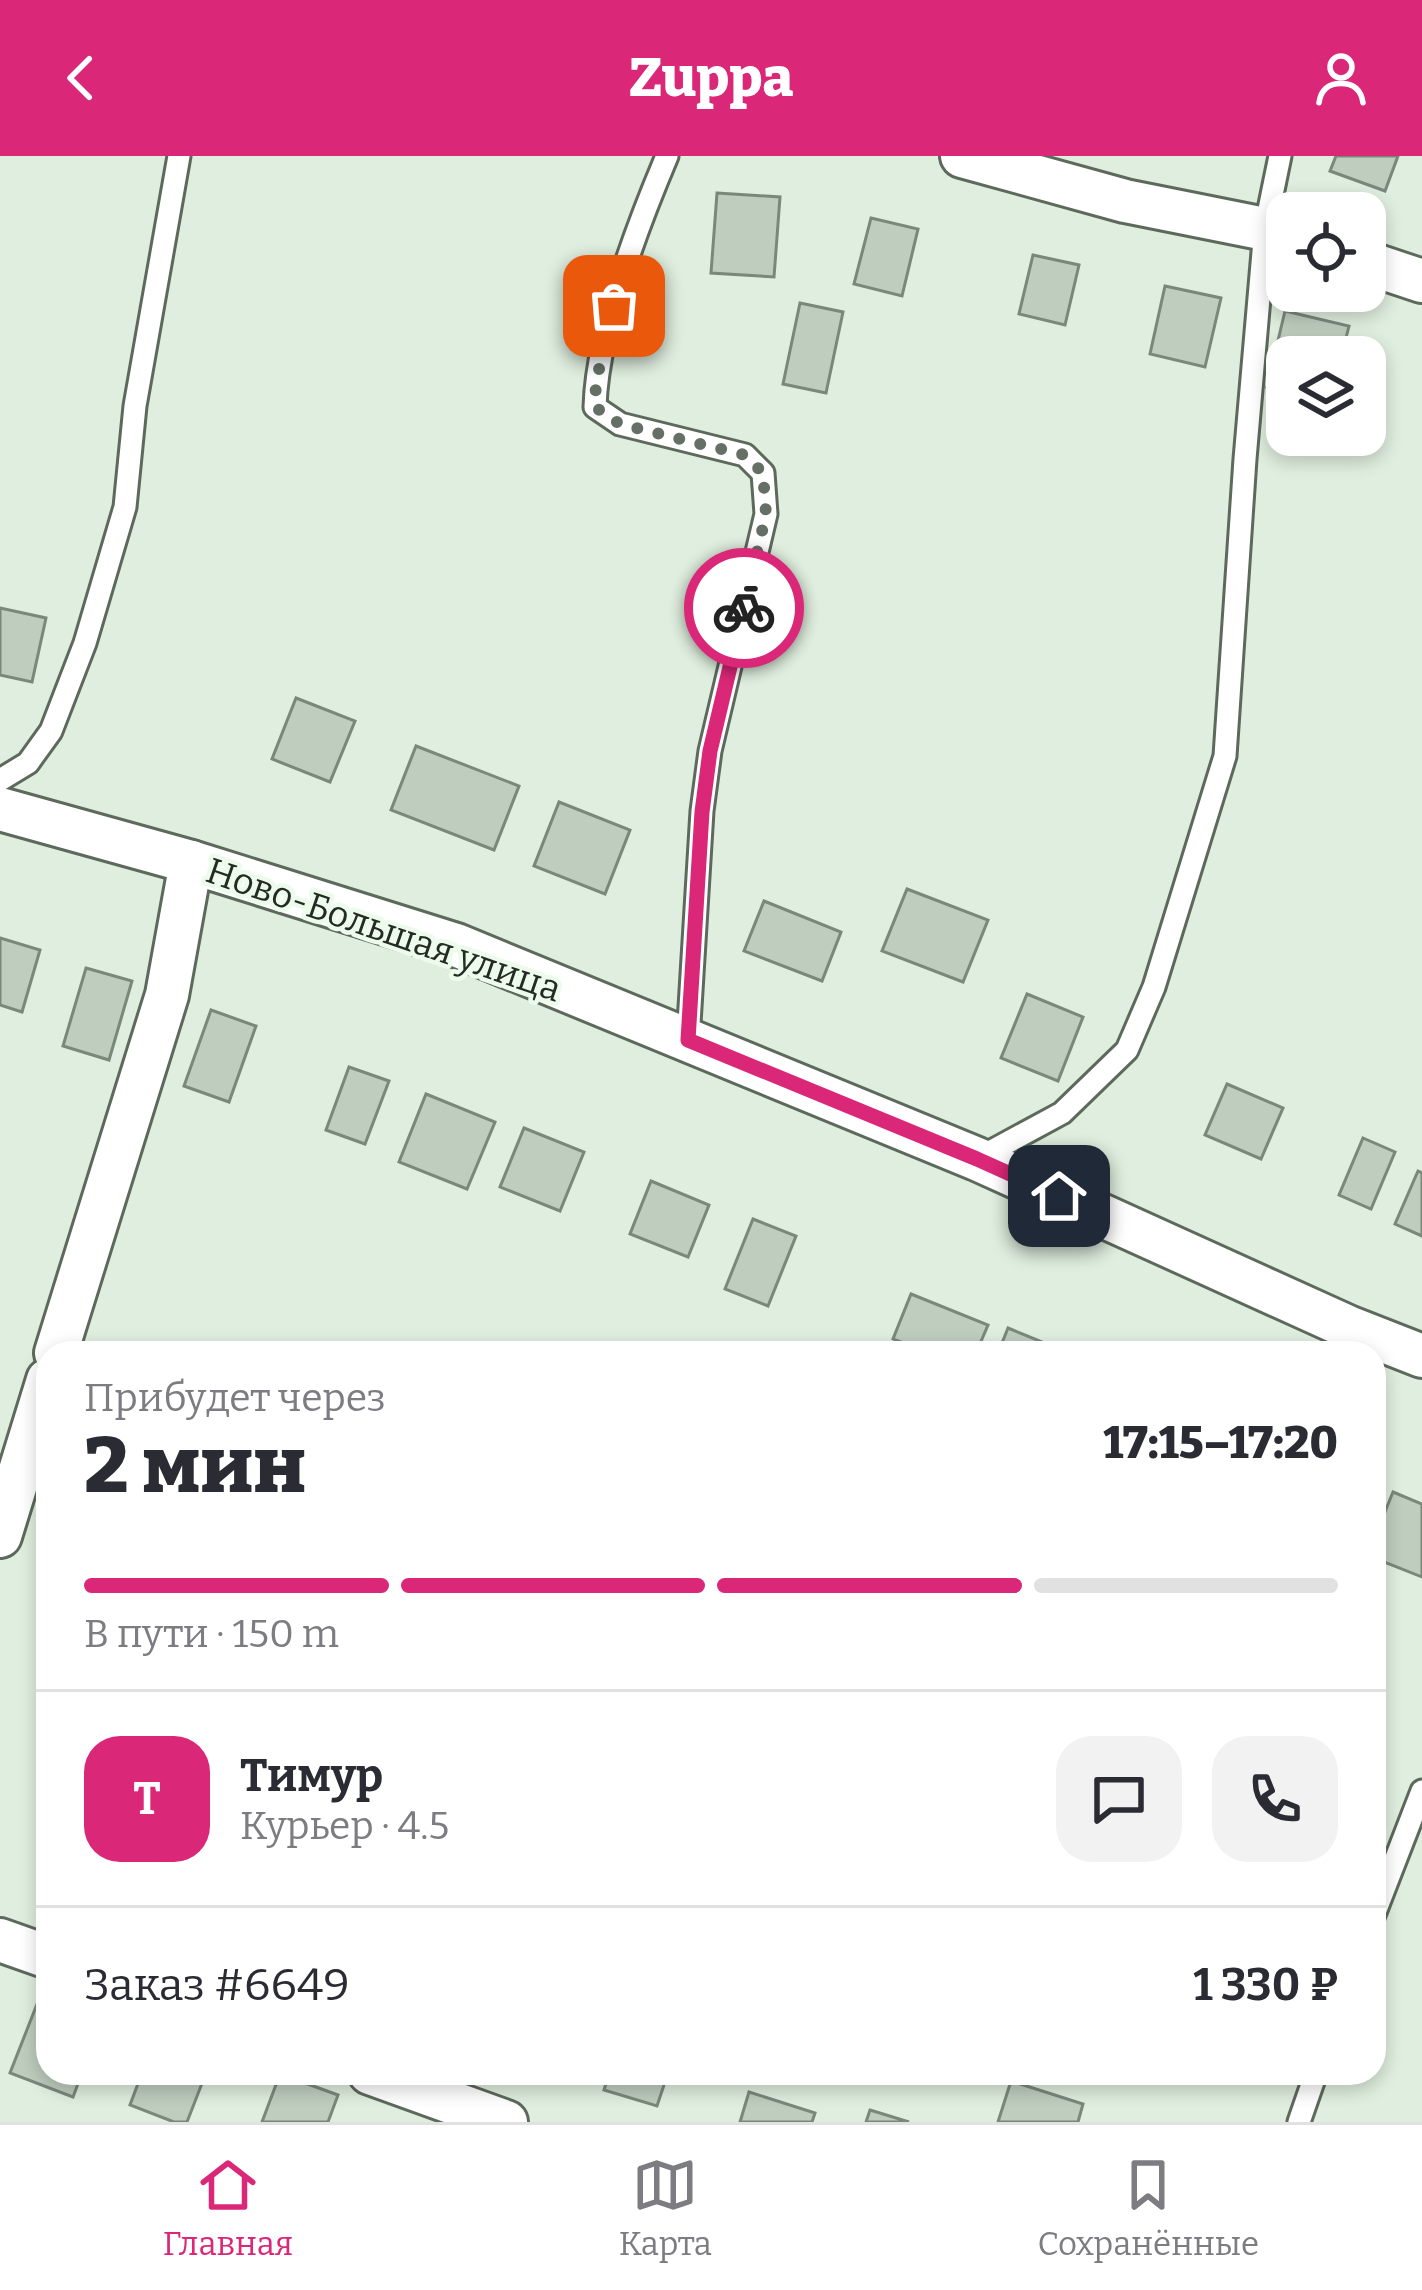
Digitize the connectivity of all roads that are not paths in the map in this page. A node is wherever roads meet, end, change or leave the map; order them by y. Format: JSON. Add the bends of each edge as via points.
{"nodes":[{"id":1,"x":178,"y":156,"type":"edge"},
{"id":2,"x":668,"y":156,"type":"edge"},
{"id":3,"x":962,"y":156,"type":"edge"},
{"id":4,"x":1280,"y":156,"type":"edge"},
{"id":5,"x":1278,"y":192,"type":"edge"},
{"id":6,"x":1266,"y":231,"type":"edge"},
{"id":7,"x":1386,"y":269,"type":"edge"},
{"id":8,"x":1422,"y":281,"type":"edge"},
{"id":9,"x":1266,"y":306,"type":"edge"},
{"id":10,"x":0,"y":780,"type":"edge"},
{"id":11,"x":0,"y":809,"type":"edge"},
{"id":12,"x":190,"y":862,"type":"junction"},
{"id":13,"x":688,"y":1040,"type":"junction"},
{"id":14,"x":977,"y":1159,"type":"junction"},
{"id":15,"x":60,"y":1341,"type":"edge"},
{"id":16,"x":1384,"y":1341,"type":"edge"},
{"id":17,"x":1386,"y":1342,"type":"edge"},
{"id":18,"x":1422,"y":1356,"type":"edge"},
{"id":19,"x":36,"y":1419,"type":"edge"},
{"id":20,"x":0,"y":1536,"type":"edge"},
{"id":21,"x":1422,"y":1791,"type":"edge"},
{"id":22,"x":1386,"y":1884,"type":"edge"},
{"id":23,"x":0,"y":1940,"type":"edge"},
{"id":24,"x":36,"y":1953,"type":"edge"},
{"id":25,"x":403,"y":2085,"type":"edge"},
{"id":26,"x":1312,"y":2085,"type":"edge"},
{"id":27,"x":506,"y":2122,"type":"edge"},
{"id":28,"x":1299,"y":2122,"type":"edge"}],
"edges":[{"from":1,"to":10,"type":"lane","via":[[125,507],[51,731],[28,763]]},
{"from":2,"to":13,"type":"lane","via":[[621,282],[595,407],[620,424],[745,455],[763,473],[766,514],[707,771]]},
{"from":3,"to":6,"type":"street"},
{"from":4,"to":5,"type":"lane"},
{"from":7,"to":8,"type":"street"},
{"from":9,"to":14,"type":"lane","via":[[1245,459],[1225,756],[1154,987],[1127,1050],[1062,1113]]},
{"from":11,"to":12,"type":"street","name":"Ново-Большая улица"},
{"from":12,"to":13,"type":"street","name":"Ново-Большая улица","via":[[456,946]]},
{"from":12,"to":15,"type":"street","via":[[167,995]]},
{"from":13,"to":14,"type":"street","name":"Ново-Большая улица"},
{"from":14,"to":16,"type":"street","name":"Ново-Большая улица"},
{"from":17,"to":18,"type":"street","name":"Ново-Большая улица"},
{"from":19,"to":20,"type":"street"},
{"from":21,"to":22,"type":"lane"},
{"from":23,"to":24,"type":"street"},
{"from":25,"to":27,"type":"street"},
{"from":26,"to":28,"type":"lane"}]}
